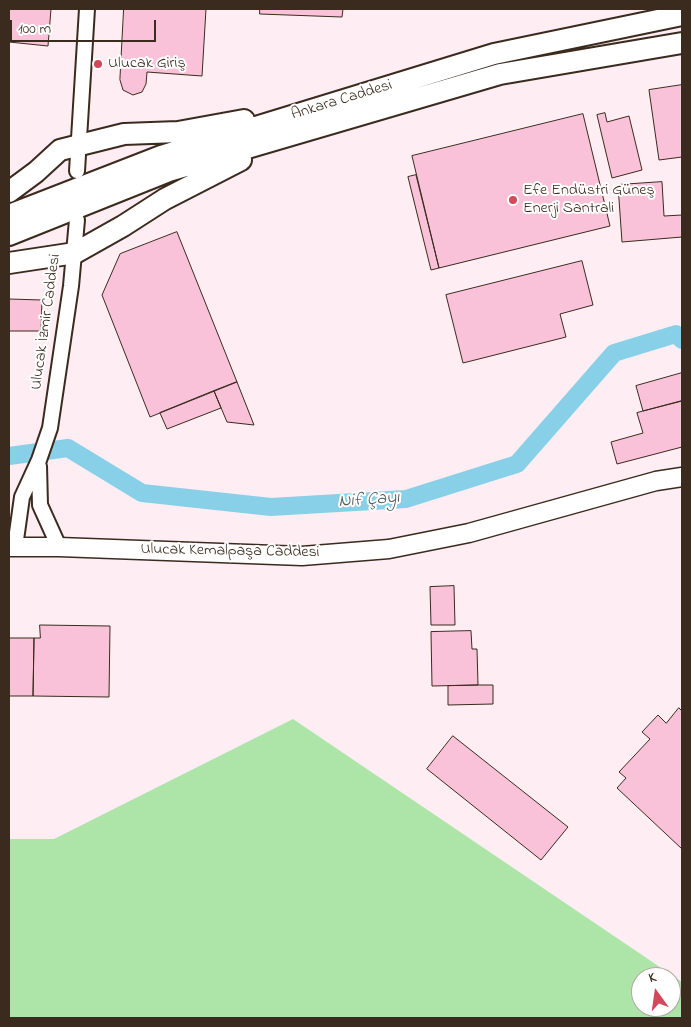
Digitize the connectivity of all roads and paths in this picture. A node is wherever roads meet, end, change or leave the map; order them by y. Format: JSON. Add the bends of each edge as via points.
{"nodes":[{"id":1,"x":87,"y":9,"type":"edge"},
{"id":2,"x":682,"y":14,"type":"edge"},
{"id":3,"x":682,"y":43,"type":"edge"},
{"id":4,"x":339,"y":102,"type":"junction"},
{"id":5,"x":325,"y":126,"type":"junction"},
{"id":6,"x":79,"y":146,"type":"junction"},
{"id":7,"x":77,"y":171,"type":"dead end"},
{"id":8,"x":36,"y":172,"type":"junction"},
{"id":9,"x":9,"y":183,"type":"edge"},
{"id":10,"x":9,"y":192,"type":"edge"},
{"id":11,"x":9,"y":215,"type":"edge"},
{"id":12,"x":77,"y":220,"type":"dead end"},
{"id":13,"x":9,"y":235,"type":"edge"},
{"id":14,"x":75,"y":253,"type":"junction"},
{"id":15,"x":9,"y":264,"type":"edge"},
{"id":16,"x":39,"y":460,"type":"junction"},
{"id":17,"x":682,"y":477,"type":"edge"},
{"id":18,"x":12,"y":547,"type":"edge"},
{"id":19,"x":59,"y":547,"type":"junction"}],
"edges":[{"from":1,"to":6,"type":"street"},
{"from":2,"to":4,"type":"highway","name":"Ankara Caddesi","via":[[494,54]]},
{"from":3,"to":5,"type":"highway","name":"Ankara Caddesi","via":[[500,74]]},
{"from":4,"to":6,"type":"highway","via":[[178,132],[124,134]]},
{"from":4,"to":11,"type":"highway","name":"Ankara Caddesi","via":[[161,156]]},
{"from":5,"to":13,"type":"highway","name":"Ankara Caddesi","via":[[169,171]]},
{"from":5,"to":14,"type":"highway","via":[[236,162],[165,199]]},
{"from":6,"to":7,"type":"street"},
{"from":6,"to":8,"type":"highway","via":[[60,150]]},
{"from":8,"to":9,"type":"street"},
{"from":8,"to":10,"type":"highway"},
{"from":12,"to":14,"type":"street","name":"Ulucak İzmir Caddesi"},
{"from":14,"to":15,"type":"highway"},
{"from":14,"to":16,"type":"street","name":"Ulucak İzmir Caddesi","via":[[50,428]]},
{"from":16,"to":18,"type":"street","name":"Ulucak İzmir Caddesi","via":[[22,498]]},
{"from":16,"to":19,"type":"street","via":[[40,505]]},
{"from":17,"to":19,"type":"main road","name":"Ulucak Kemalpaşa Caddesi","via":[[656,481],[469,533],[389,549],[302,556]]},
{"from":18,"to":19,"type":"main road","name":"Ulucak Kemalpaşa Caddesi"}]}
